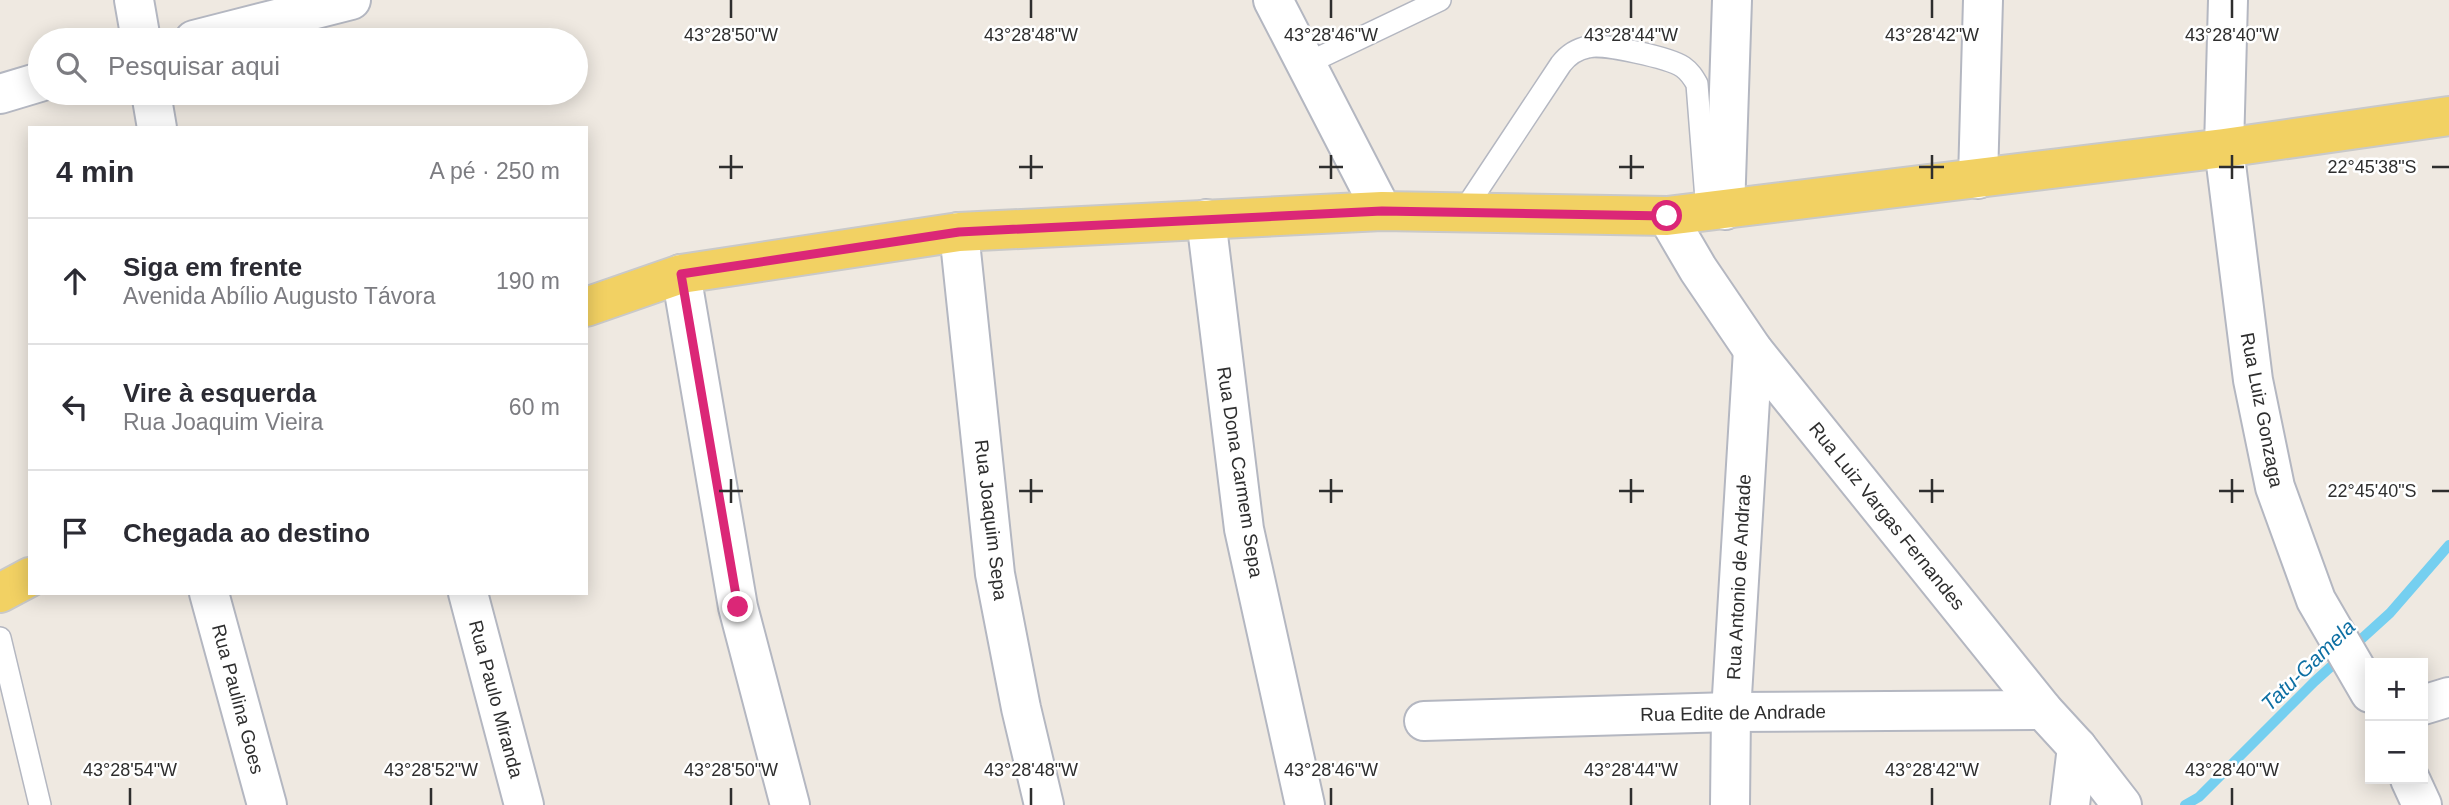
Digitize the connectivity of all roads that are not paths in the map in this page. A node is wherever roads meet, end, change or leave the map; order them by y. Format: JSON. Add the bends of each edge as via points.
{"nodes":[{"id":1,"x":134,"y":0,"type":"edge"},
{"id":2,"x":351,"y":0,"type":"edge"},
{"id":3,"x":1273,"y":0,"type":"edge"},
{"id":4,"x":1440,"y":0,"type":"edge"},
{"id":5,"x":1732,"y":0,"type":"edge"},
{"id":6,"x":1983,"y":0,"type":"edge"},
{"id":7,"x":2228,"y":0,"type":"edge"},
{"id":8,"x":139,"y":28,"type":"edge"},
{"id":9,"x":241,"y":28,"type":"edge"},
{"id":10,"x":1306,"y":64,"type":"junction"},
{"id":11,"x":28,"y":86,"type":"edge"},
{"id":12,"x":0,"y":94,"type":"edge"},
{"id":13,"x":153,"y":105,"type":"edge"},
{"id":14,"x":2449,"y":117,"type":"edge"},
{"id":15,"x":157,"y":126,"type":"edge"},
{"id":16,"x":2224,"y":148,"type":"junction"},
{"id":17,"x":1978,"y":178,"type":"junction"},
{"id":18,"x":1382,"y":211,"type":"junction"},
{"id":19,"x":1716,"y":211,"type":"junction"},
{"id":20,"x":1463,"y":212,"type":"junction"},
{"id":21,"x":1667,"y":216,"type":"junction"},
{"id":22,"x":1206,"y":219,"type":"junction"},
{"id":23,"x":959,"y":232,"type":"junction"},
{"id":24,"x":681,"y":274,"type":"junction"},
{"id":25,"x":588,"y":306,"type":"edge"},
{"id":26,"x":1753,"y":350,"type":"junction"},
{"id":27,"x":28,"y":578,"type":"edge"},
{"id":28,"x":0,"y":593,"type":"edge"},
{"id":29,"x":210,"y":595,"type":"edge"},
{"id":30,"x":469,"y":595,"type":"edge"},
{"id":31,"x":0,"y":638,"type":"edge"},
{"id":32,"x":2365,"y":683,"type":"edge"},
{"id":33,"x":2449,"y":697,"type":"edge"},
{"id":34,"x":2428,"y":703,"type":"edge"},
{"id":35,"x":2042,"y":710,"type":"junction"},
{"id":36,"x":1731,"y":712,"type":"junction"},
{"id":37,"x":1424,"y":721,"type":"dead end"},
{"id":38,"x":2077,"y":747,"type":"junction"},
{"id":39,"x":2412,"y":784,"type":"edge"},
{"id":40,"x":2121,"y":803,"type":"edge"},
{"id":41,"x":40,"y":805,"type":"edge"},
{"id":42,"x":267,"y":805,"type":"edge"},
{"id":43,"x":524,"y":805,"type":"edge"},
{"id":44,"x":790,"y":805,"type":"edge"},
{"id":45,"x":1044,"y":805,"type":"edge"},
{"id":46,"x":1306,"y":805,"type":"edge"},
{"id":47,"x":1730,"y":805,"type":"edge"},
{"id":48,"x":2070,"y":805,"type":"edge"},
{"id":49,"x":2422,"y":805,"type":"edge"}],
"edges":[{"from":1,"to":8,"type":"street"},
{"from":2,"to":9,"type":"street"},
{"from":3,"to":10,"type":"street"},
{"from":4,"to":10,"type":"lane"},
{"from":5,"to":19,"type":"street"},
{"from":6,"to":17,"type":"street"},
{"from":7,"to":16,"type":"street","name":"Rua Luiz Gonzaga"},
{"from":10,"to":18,"type":"street"},
{"from":11,"to":12,"type":"street"},
{"from":13,"to":15,"type":"street"},
{"from":14,"to":16,"type":"main road"},
{"from":16,"to":17,"type":"main road"},
{"from":16,"to":32,"type":"street","name":"Rua Luiz Gonzaga","via":[[2253,380],[2275,487],[2316,600]]},
{"from":17,"to":19,"type":"main road"},
{"from":18,"to":20,"type":"main road"},
{"from":18,"to":22,"type":"main road"},
{"from":19,"to":20,"type":"lane","via":[[1692,75],[1668,60],[1601,45],[1577,50],[1560,64]]},
{"from":19,"to":21,"type":"main road"},
{"from":20,"to":21,"type":"main road"},
{"from":21,"to":26,"type":"street","name":"Rua Luiz Vargas Fernandes"},
{"from":22,"to":23,"type":"main road"},
{"from":22,"to":46,"type":"street","name":"Rua Dona Carmem Sepa","via":[[1244,529]]},
{"from":23,"to":24,"type":"main road"},
{"from":23,"to":45,"type":"street","name":"Rua Joaquim Sepa","via":[[995,573]]},
{"from":24,"to":25,"type":"main road"},
{"from":24,"to":44,"type":"street","via":[[738,607]]},
{"from":26,"to":35,"type":"street","name":"Rua Luiz Vargas Fernandes"},
{"from":26,"to":36,"type":"street","name":"Rua Antonio de Andrade"},
{"from":27,"to":28,"type":"main road"},
{"from":29,"to":42,"type":"street","name":"Rua Paulina Goes"},
{"from":30,"to":43,"type":"street","name":"Rua Paulo Miranda"},
{"from":31,"to":41,"type":"lane"},
{"from":33,"to":34,"type":"street"},
{"from":35,"to":36,"type":"street","name":"Rua Edite de Andrade"},
{"from":35,"to":38,"type":"street","name":"Rua Luiz Vargas Fernandes"},
{"from":36,"to":37,"type":"street","name":"Rua Edite de Andrade"},
{"from":36,"to":47,"type":"street","name":"Rua Antonio de Andrade"},
{"from":38,"to":40,"type":"street","name":"Rua Luiz Vargas Fernandes"},
{"from":38,"to":48,"type":"street"},
{"from":39,"to":49,"type":"street"}]}
